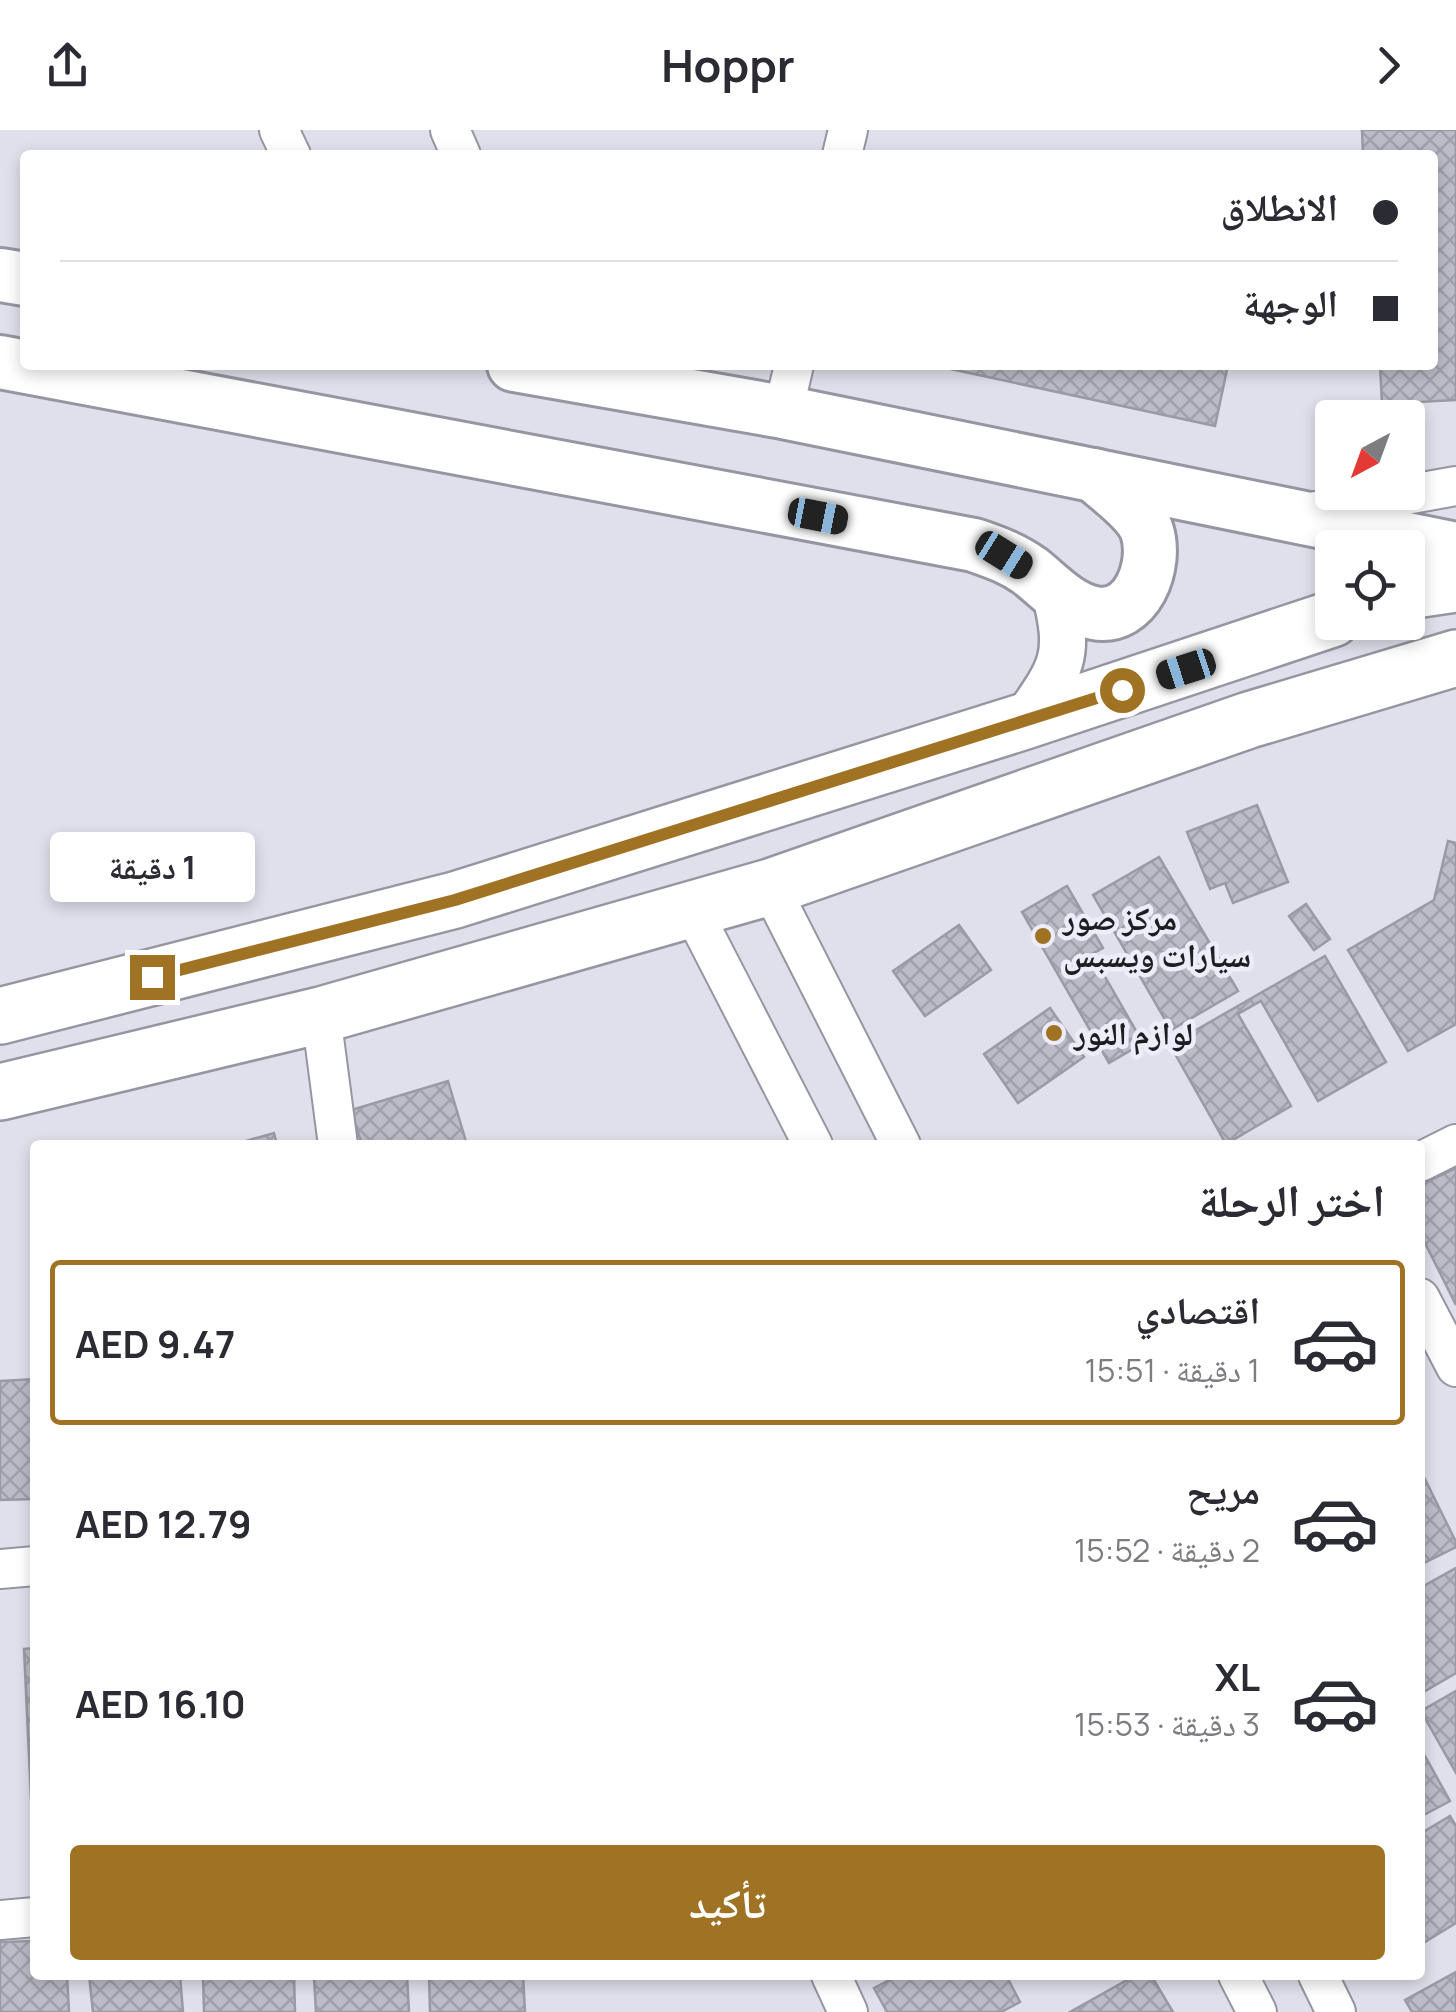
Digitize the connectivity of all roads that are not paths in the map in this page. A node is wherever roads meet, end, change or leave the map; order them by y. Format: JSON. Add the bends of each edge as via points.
{"nodes":[{"id":1,"x":43,"y":370,"type":"edge"},
{"id":2,"x":573,"y":370,"type":"edge"},
{"id":3,"x":789,"y":388,"type":"edge"},
{"id":4,"x":1094,"y":475,"type":"junction"},
{"id":5,"x":1456,"y":486,"type":"edge"},
{"id":6,"x":1291,"y":515,"type":"junction"},
{"id":7,"x":1456,"y":550,"type":"edge"},
{"id":8,"x":1456,"y":584,"type":"edge"},
{"id":9,"x":1425,"y":589,"type":"edge"},
{"id":10,"x":1055,"y":593,"type":"junction"},
{"id":11,"x":1315,"y":625,"type":"edge"},
{"id":12,"x":1456,"y":658,"type":"edge"},
{"id":13,"x":1025,"y":721,"type":"junction"},
{"id":14,"x":770,"y":887,"type":"junction"},
{"id":15,"x":692,"y":910,"type":"junction"},
{"id":16,"x":321,"y":1015,"type":"junction"},
{"id":17,"x":0,"y":1016,"type":"edge"},
{"id":18,"x":0,"y":1092,"type":"edge"},
{"id":19,"x":337,"y":1140,"type":"edge"},
{"id":20,"x":809,"y":1140,"type":"edge"},
{"id":21,"x":898,"y":1140,"type":"edge"},
{"id":22,"x":1456,"y":1144,"type":"edge"},
{"id":23,"x":1425,"y":1160,"type":"edge"},
{"id":24,"x":1425,"y":1308,"type":"edge"},
{"id":25,"x":1456,"y":1367,"type":"edge"},
{"id":26,"x":30,"y":1566,"type":"edge"},
{"id":27,"x":0,"y":1569,"type":"edge"},
{"id":28,"x":30,"y":1917,"type":"edge"},
{"id":29,"x":0,"y":1920,"type":"edge"},
{"id":30,"x":832,"y":1980,"type":"edge"},
{"id":31,"x":1241,"y":1980,"type":"edge"},
{"id":32,"x":1320,"y":1980,"type":"edge"},
{"id":33,"x":848,"y":2012,"type":"edge"},
{"id":34,"x":1257,"y":2012,"type":"edge"},
{"id":35,"x":1336,"y":2012,"type":"edge"}],
"edges":[{"from":1,"to":10,"type":"main road","via":[[974,545],[1004,555]]},
{"from":2,"to":3,"type":"main road"},
{"from":3,"to":4,"type":"main road"},
{"from":4,"to":6,"type":"main road"},
{"from":4,"to":10,"type":"main road","via":[[1146,529],[1150,564],[1138,594],[1121,610],[1095,614]]},
{"from":5,"to":6,"type":"street"},
{"from":6,"to":7,"type":"main road"},
{"from":8,"to":9,"type":"main road"},
{"from":10,"to":13,"type":"street","via":[[1065,632],[1060,665]]},
{"from":11,"to":13,"type":"main road"},
{"from":12,"to":14,"type":"main road","via":[[1249,720]]},
{"from":13,"to":17,"type":"main road","via":[[455,900]]},
{"from":14,"to":15,"type":"main road"},
{"from":14,"to":21,"type":"street"},
{"from":15,"to":16,"type":"main road"},
{"from":15,"to":20,"type":"street"},
{"from":16,"to":18,"type":"main road"},
{"from":16,"to":19,"type":"street"},
{"from":22,"to":23,"type":"street"},
{"from":24,"to":25,"type":"street"},
{"from":26,"to":27,"type":"street"},
{"from":28,"to":29,"type":"street"},
{"from":30,"to":33,"type":"street"},
{"from":31,"to":34,"type":"street"},
{"from":32,"to":35,"type":"street"}]}
